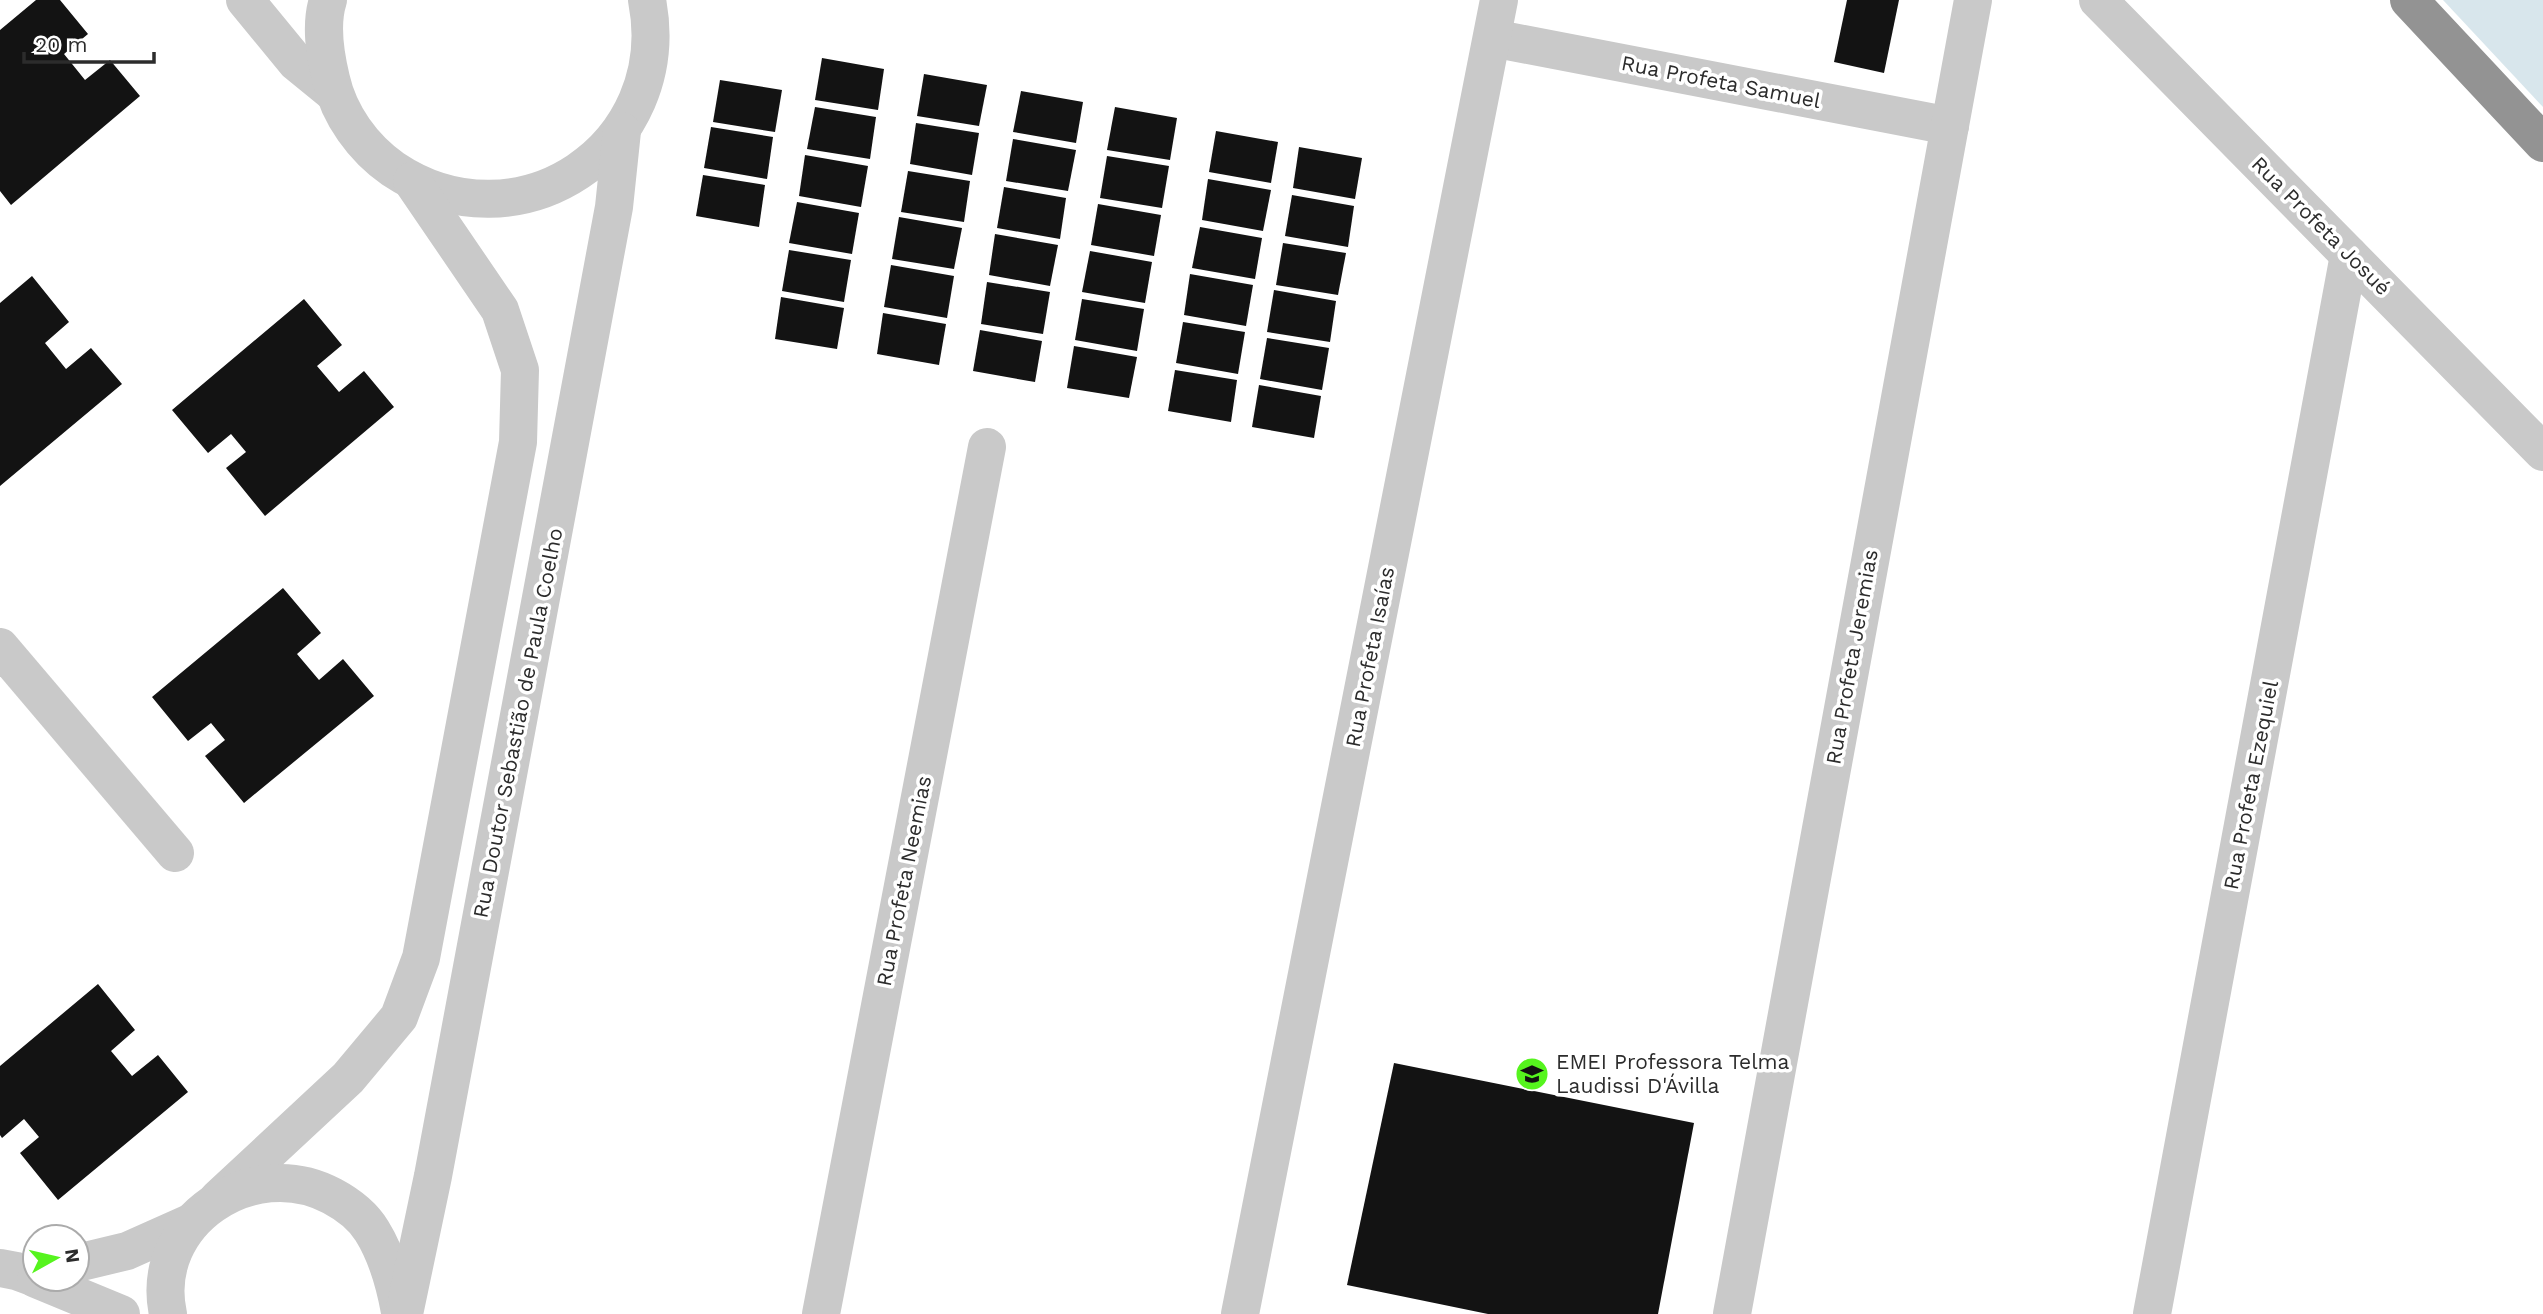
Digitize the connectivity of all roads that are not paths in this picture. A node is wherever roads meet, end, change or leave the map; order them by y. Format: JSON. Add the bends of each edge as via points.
{"nodes":[{"id":1,"x":246,"y":0,"type":"edge"},
{"id":2,"x":328,"y":0,"type":"edge"},
{"id":3,"x":1499,"y":0,"type":"edge"},
{"id":4,"x":1973,"y":0,"type":"edge"},
{"id":5,"x":2098,"y":0,"type":"edge"},
{"id":6,"x":2409,"y":0,"type":"edge"},
{"id":7,"x":652,"y":8,"type":"edge"},
{"id":8,"x":1492,"y":38,"type":"junction"},
{"id":9,"x":334,"y":93,"type":"junction"},
{"id":10,"x":1950,"y":126,"type":"junction"},
{"id":11,"x":622,"y":131,"type":"junction"},
{"id":12,"x":2543,"y":143,"type":"edge"},
{"id":13,"x":412,"y":181,"type":"junction"},
{"id":14,"x":2349,"y":255,"type":"junction"},
{"id":15,"x":987,"y":447,"type":"dead end"},
{"id":16,"x":2543,"y":452,"type":"edge"},
{"id":17,"x":0,"y":647,"type":"edge"},
{"id":18,"x":175,"y":853,"type":"dead end"},
{"id":19,"x":205,"y":1210,"type":"junction"},
{"id":20,"x":91,"y":1260,"type":"edge"},
{"id":21,"x":71,"y":1293,"type":"edge"},
{"id":22,"x":121,"y":1314,"type":"edge"},
{"id":23,"x":168,"y":1314,"type":"edge"},
{"id":24,"x":402,"y":1314,"type":"edge"},
{"id":25,"x":821,"y":1314,"type":"edge"},
{"id":26,"x":1240,"y":1314,"type":"edge"},
{"id":27,"x":1732,"y":1314,"type":"edge"},
{"id":28,"x":2152,"y":1314,"type":"edge"}],
"edges":[{"from":1,"to":9,"type":"street","via":[[296,62]]},
{"from":2,"to":9,"type":"street","via":[[324,51]]},
{"from":3,"to":8,"type":"street","name":"Rua Profeta Isaías"},
{"from":4,"to":10,"type":"street","name":"Rua Profeta Jeremias"},
{"from":5,"to":14,"type":"street","name":"Rua Profeta Josué"},
{"from":6,"to":12,"type":"highway"},
{"from":7,"to":11,"type":"street","via":[[646,80]]},
{"from":8,"to":10,"type":"street","name":"Rua Profeta Samuel"},
{"from":8,"to":26,"type":"street","name":"Rua Profeta Isaías"},
{"from":9,"to":13,"type":"street","via":[[352,129],[379,159]]},
{"from":10,"to":27,"type":"street","name":"Rua Profeta Jeremias"},
{"from":11,"to":13,"type":"street","via":[[590,165],[549,189],[503,200],[456,197]]},
{"from":11,"to":24,"type":"street","name":"Rua Doutor Sebastião de Paula Coelho","via":[[612,221],[436,1163]]},
{"from":13,"to":19,"type":"street","via":[[500,310],[520,370],[518,442],[421,958],[399,1017],[348,1078]]},
{"from":14,"to":16,"type":"street","name":"Rua Profeta Josué"},
{"from":14,"to":28,"type":"street","name":"Rua Profeta Ezequiel"},
{"from":15,"to":25,"type":"street","name":"Rua Profeta Neemias"},
{"from":17,"to":18,"type":"street"},
{"from":19,"to":20,"type":"street","via":[[127,1251]]},
{"from":19,"to":23,"type":"street","via":[[176,1247],[167,1276]]},
{"from":19,"to":24,"type":"street","via":[[249,1185],[284,1181],[317,1188],[347,1205],[371,1229]]},
{"from":21,"to":22,"type":"street"}]}
